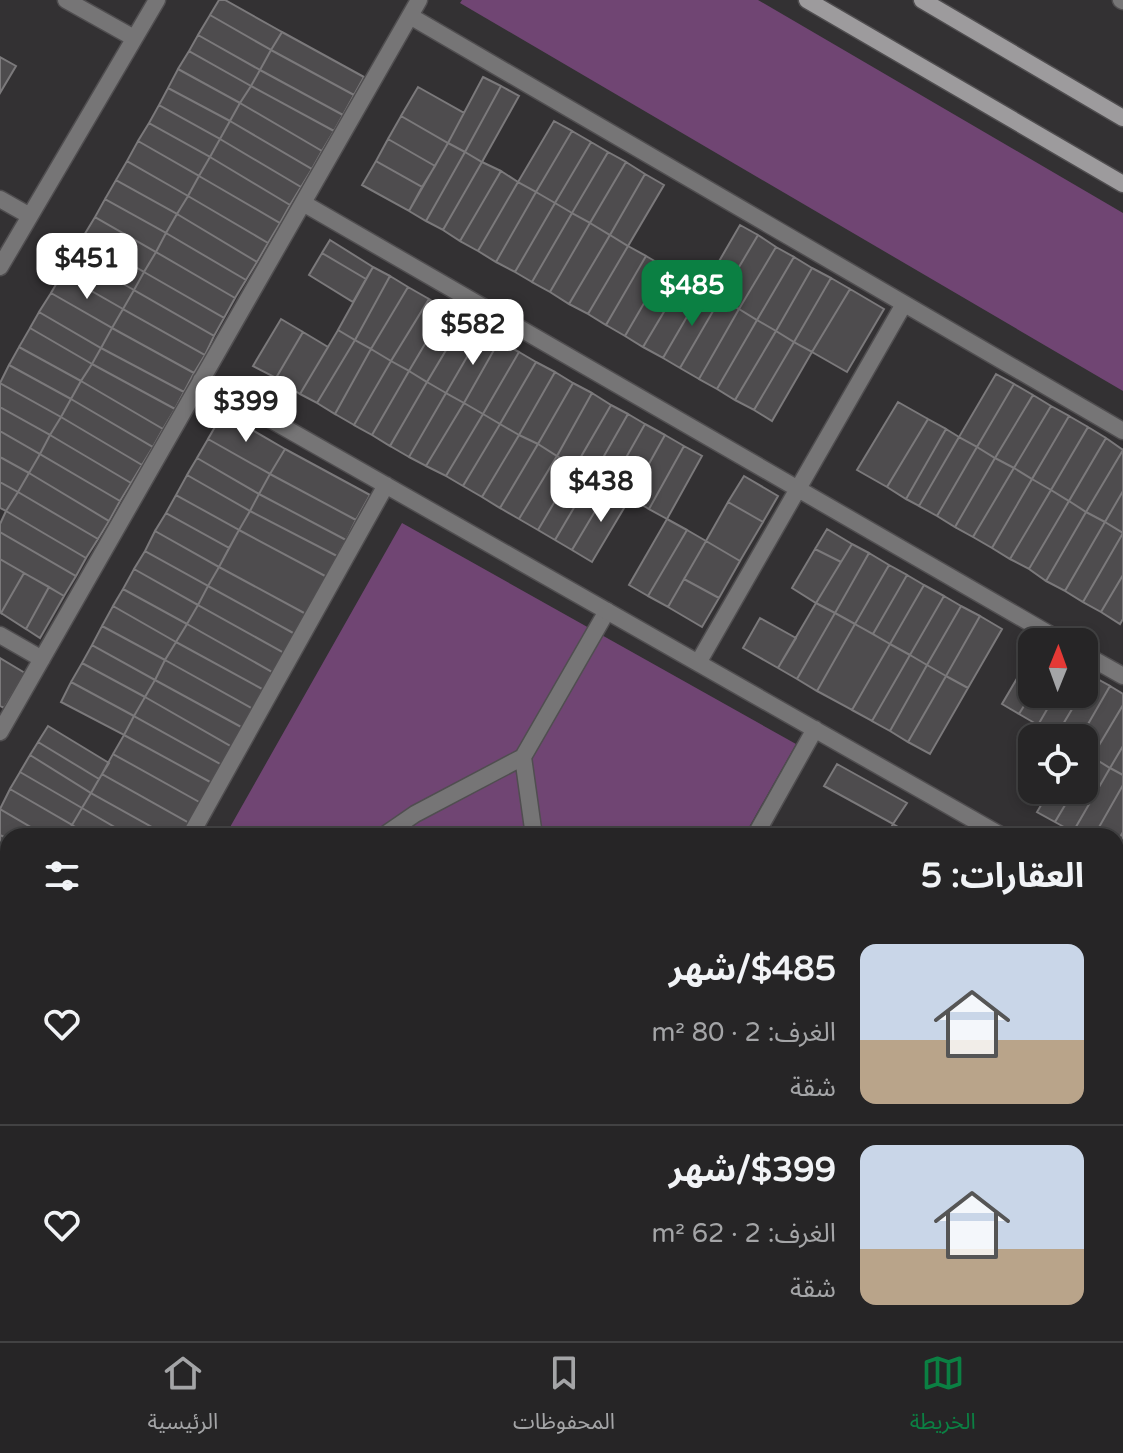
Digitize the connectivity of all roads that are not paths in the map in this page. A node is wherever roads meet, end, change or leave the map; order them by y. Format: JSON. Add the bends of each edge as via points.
{"nodes":[{"id":1,"x":66,"y":0,"type":"edge"},
{"id":2,"x":157,"y":0,"type":"edge"},
{"id":3,"x":419,"y":0,"type":"edge"},
{"id":4,"x":807,"y":0,"type":"edge"},
{"id":5,"x":924,"y":1,"type":"edge"},
{"id":6,"x":410,"y":16,"type":"junction"},
{"id":7,"x":134,"y":38,"type":"junction"},
{"id":8,"x":1123,"y":118,"type":"edge"},
{"id":9,"x":1123,"y":184,"type":"edge"},
{"id":10,"x":0,"y":199,"type":"edge"},
{"id":11,"x":303,"y":203,"type":"junction"},
{"id":12,"x":30,"y":216,"type":"junction"},
{"id":13,"x":0,"y":267,"type":"edge"},
{"id":14,"x":904,"y":304,"type":"junction"},
{"id":15,"x":201,"y":380,"type":"junction"},
{"id":16,"x":1123,"y":431,"type":"edge"},
{"id":17,"x":386,"y":485,"type":"junction"},
{"id":18,"x":798,"y":489,"type":"junction"},
{"id":19,"x":607,"y":611,"type":"junction"},
{"id":20,"x":1039,"y":628,"type":"edge"},
{"id":21,"x":0,"y":635,"type":"edge"},
{"id":22,"x":42,"y":659,"type":"junction"},
{"id":23,"x":1098,"y":662,"type":"edge"},
{"id":24,"x":698,"y":663,"type":"junction"},
{"id":25,"x":1123,"y":676,"type":"edge"},
{"id":26,"x":815,"y":729,"type":"junction"},
{"id":27,"x":0,"y":732,"type":"edge"},
{"id":28,"x":523,"y":757,"type":"junction"},
{"id":29,"x":194,"y":828,"type":"edge"},
{"id":30,"x":395,"y":828,"type":"edge"},
{"id":31,"x":533,"y":828,"type":"edge"},
{"id":32,"x":759,"y":828,"type":"edge"},
{"id":33,"x":988,"y":828,"type":"edge"}],
"edges":[{"from":1,"to":7,"type":"street"},
{"from":2,"to":7,"type":"street"},
{"from":3,"to":6,"type":"street"},
{"from":4,"to":9,"type":"main road"},
{"from":5,"to":8,"type":"main road"},
{"from":6,"to":11,"type":"street"},
{"from":6,"to":14,"type":"street"},
{"from":7,"to":12,"type":"street"},
{"from":10,"to":12,"type":"street"},
{"from":11,"to":15,"type":"street"},
{"from":11,"to":18,"type":"street"},
{"from":12,"to":13,"type":"street"},
{"from":14,"to":16,"type":"street"},
{"from":14,"to":18,"type":"street"},
{"from":15,"to":17,"type":"street"},
{"from":15,"to":22,"type":"street"},
{"from":17,"to":19,"type":"street"},
{"from":17,"to":29,"type":"street"},
{"from":18,"to":20,"type":"street"},
{"from":18,"to":24,"type":"street"},
{"from":19,"to":24,"type":"street"},
{"from":19,"to":28,"type":"street"},
{"from":21,"to":22,"type":"street"},
{"from":22,"to":27,"type":"street"},
{"from":23,"to":25,"type":"street"},
{"from":24,"to":26,"type":"street"},
{"from":26,"to":32,"type":"street"},
{"from":26,"to":33,"type":"street"},
{"from":28,"to":30,"type":"street"},
{"from":28,"to":31,"type":"street"}]}
